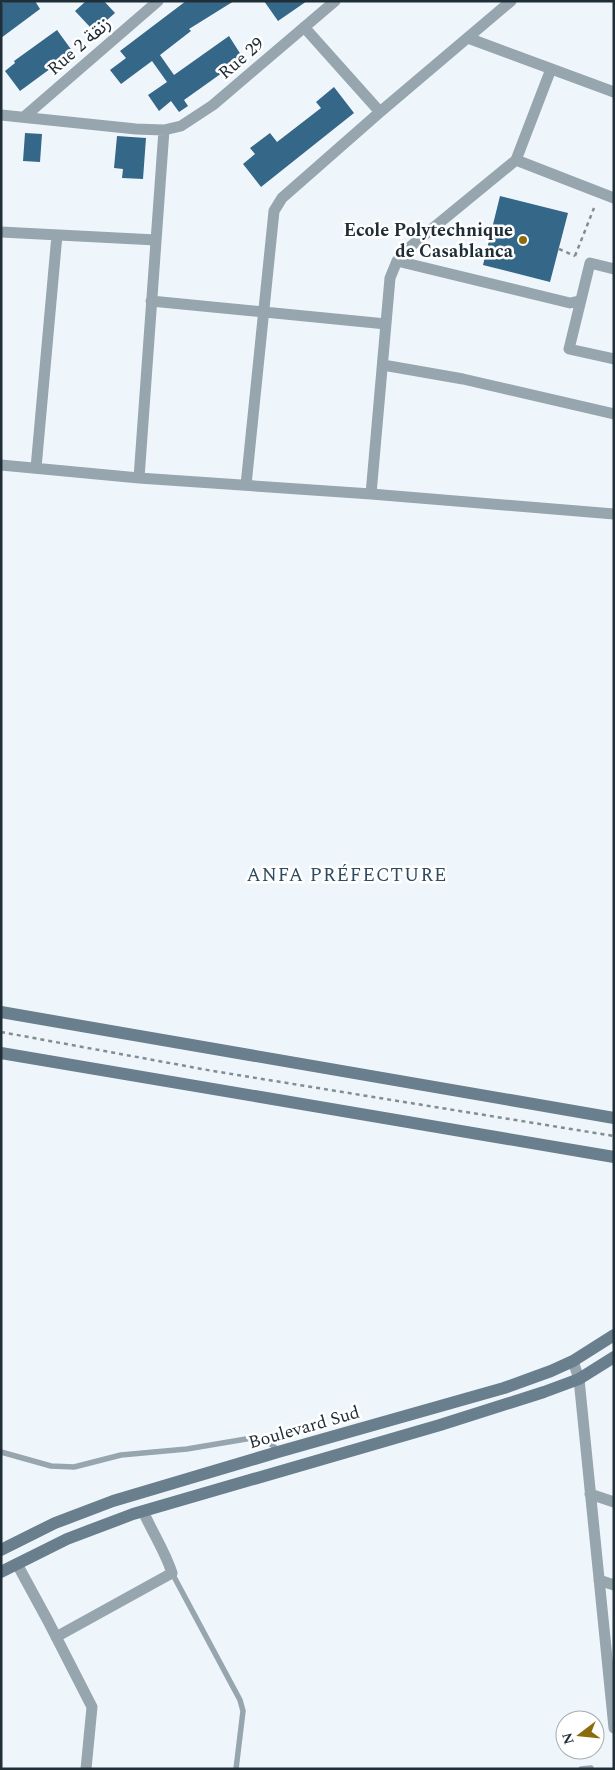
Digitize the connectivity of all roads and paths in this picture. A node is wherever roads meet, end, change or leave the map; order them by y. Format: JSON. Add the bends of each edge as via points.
{"nodes":[{"id":1,"x":158,"y":1,"type":"edge"},
{"id":2,"x":335,"y":1,"type":"edge"},
{"id":3,"x":511,"y":1,"type":"edge"},
{"id":4,"x":304,"y":27,"type":"junction"},
{"id":5,"x":468,"y":38,"type":"junction"},
{"id":6,"x":551,"y":69,"type":"junction"},
{"id":7,"x":614,"y":92,"type":"edge"},
{"id":8,"x":380,"y":112,"type":"junction"},
{"id":9,"x":1,"y":115,"type":"edge"},
{"id":10,"x":24,"y":117,"type":"junction"},
{"id":11,"x":164,"y":130,"type":"junction"},
{"id":12,"x":516,"y":160,"type":"junction"},
{"id":13,"x":614,"y":198,"type":"edge"},
{"id":14,"x":594,"y":208,"type":"dead end"},
{"id":15,"x":1,"y":232,"type":"edge"},
{"id":16,"x":58,"y":235,"type":"junction"},
{"id":17,"x":156,"y":240,"type":"junction"},
{"id":18,"x":559,"y":249,"type":"dead end"},
{"id":19,"x":575,"y":256,"type":"junction"},
{"id":20,"x":397,"y":261,"type":"junction"},
{"id":21,"x":590,"y":263,"type":"junction"},
{"id":22,"x":614,"y":269,"type":"edge"},
{"id":23,"x":152,"y":301,"type":"junction"},
{"id":24,"x":579,"y":301,"type":"junction"},
{"id":25,"x":263,"y":312,"type":"junction"},
{"id":26,"x":386,"y":324,"type":"junction"},
{"id":27,"x":614,"y":359,"type":"edge"},
{"id":28,"x":382,"y":365,"type":"junction"},
{"id":29,"x":614,"y":414,"type":"edge"},
{"id":30,"x":1,"y":465,"type":"edge"},
{"id":31,"x":36,"y":468,"type":"junction"},
{"id":32,"x":139,"y":478,"type":"junction"},
{"id":33,"x":246,"y":485,"type":"junction"},
{"id":34,"x":371,"y":494,"type":"junction"},
{"id":35,"x":614,"y":514,"type":"edge"},
{"id":36,"x":1,"y":1012,"type":"edge"},
{"id":37,"x":1,"y":1032,"type":"edge"},
{"id":38,"x":1,"y":1053,"type":"edge"},
{"id":39,"x":614,"y":1118,"type":"edge"},
{"id":40,"x":614,"y":1136,"type":"edge"},
{"id":41,"x":614,"y":1157,"type":"edge"},
{"id":42,"x":614,"y":1335,"type":"edge"},
{"id":43,"x":614,"y":1357,"type":"edge"},
{"id":44,"x":573,"y":1361,"type":"junction"},
{"id":45,"x":579,"y":1379,"type":"junction"},
{"id":46,"x":1,"y":1452,"type":"edge"},
{"id":47,"x":278,"y":1452,"type":"junction"},
{"id":48,"x":590,"y":1494,"type":"junction"},
{"id":49,"x":614,"y":1502,"type":"edge"},
{"id":50,"x":142,"y":1511,"type":"junction"},
{"id":51,"x":1,"y":1550,"type":"edge"},
{"id":52,"x":17,"y":1564,"type":"junction"},
{"id":53,"x":1,"y":1572,"type":"edge"},
{"id":54,"x":172,"y":1573,"type":"junction"},
{"id":55,"x":599,"y":1580,"type":"junction"},
{"id":56,"x":614,"y":1585,"type":"edge"},
{"id":57,"x":56,"y":1637,"type":"junction"},
{"id":58,"x":614,"y":1728,"type":"edge"},
{"id":59,"x":591,"y":1768,"type":"edge"},
{"id":60,"x":86,"y":1769,"type":"edge"},
{"id":61,"x":236,"y":1769,"type":"edge"},
{"id":62,"x":580,"y":1769,"type":"edge"}],
"edges":[{"from":1,"to":10,"type":"street","name":"Rue 2 زنقة"},
{"from":2,"to":4,"type":"street","name":"Rue 29"},
{"from":3,"to":5,"type":"street"},
{"from":4,"to":8,"type":"street"},
{"from":4,"to":11,"type":"street","name":"Rue 29","via":[[206,110],[181,126]]},
{"from":5,"to":6,"type":"street"},
{"from":5,"to":8,"type":"street"},
{"from":6,"to":7,"type":"street"},
{"from":6,"to":12,"type":"street"},
{"from":8,"to":25,"type":"street","via":[[277,205],[272,220]]},
{"from":9,"to":10,"type":"street"},
{"from":10,"to":11,"type":"street"},
{"from":11,"to":17,"type":"street"},
{"from":12,"to":13,"type":"street"},
{"from":12,"to":20,"type":"street"},
{"from":14,"to":19,"type":"path"},
{"from":15,"to":16,"type":"street"},
{"from":16,"to":17,"type":"street"},
{"from":16,"to":31,"type":"street"},
{"from":17,"to":23,"type":"street"},
{"from":18,"to":19,"type":"path"},
{"from":19,"to":21,"type":"path"},
{"from":20,"to":24,"type":"street","via":[[570,304]]},
{"from":20,"to":26,"type":"street","via":[[390,278]]},
{"from":21,"to":22,"type":"street"},
{"from":21,"to":24,"type":"street"},
{"from":23,"to":25,"type":"street"},
{"from":23,"to":32,"type":"street"},
{"from":24,"to":27,"type":"street","via":[[569,349]]},
{"from":25,"to":26,"type":"street"},
{"from":25,"to":33,"type":"street"},
{"from":26,"to":28,"type":"street"},
{"from":28,"to":29,"type":"street","via":[[463,379]]},
{"from":28,"to":34,"type":"street"},
{"from":30,"to":31,"type":"street"},
{"from":31,"to":32,"type":"street"},
{"from":32,"to":33,"type":"street"},
{"from":33,"to":34,"type":"street"},
{"from":34,"to":35,"type":"street"},
{"from":36,"to":39,"type":"street"},
{"from":37,"to":40,"type":"path","via":[[213,1071]]},
{"from":38,"to":41,"type":"street"},
{"from":42,"to":44,"type":"street","name":"Boulevard Sud"},
{"from":43,"to":45,"type":"street","name":"Boulevard Sud"},
{"from":44,"to":45,"type":"street"},
{"from":44,"to":47,"type":"street","name":"Boulevard Sud","via":[[504,1388]]},
{"from":45,"to":48,"type":"street"},
{"from":45,"to":50,"type":"street","name":"Boulevard Sud","via":[[440,1425]]},
{"from":46,"to":47,"type":"lane","via":[[62,1467],[121,1455],[187,1449],[252,1438],[270,1442]]},
{"from":47,"to":51,"type":"street","name":"Boulevard Sud","via":[[113,1502],[55,1523]]},
{"from":48,"to":49,"type":"street"},
{"from":48,"to":55,"type":"street"},
{"from":50,"to":52,"type":"street","name":"Boulevard Sud","via":[[67,1539]]},
{"from":50,"to":54,"type":"street","via":[[167,1556]]},
{"from":52,"to":53,"type":"street","name":"Boulevard Sud"},
{"from":52,"to":57,"type":"street"},
{"from":54,"to":57,"type":"street"},
{"from":54,"to":61,"type":"lane","via":[[240,1700],[243,1711]]},
{"from":55,"to":56,"type":"street"},
{"from":55,"to":58,"type":"street"},
{"from":57,"to":60,"type":"street","via":[[92,1708]]},
{"from":59,"to":62,"type":"lane"}]}
